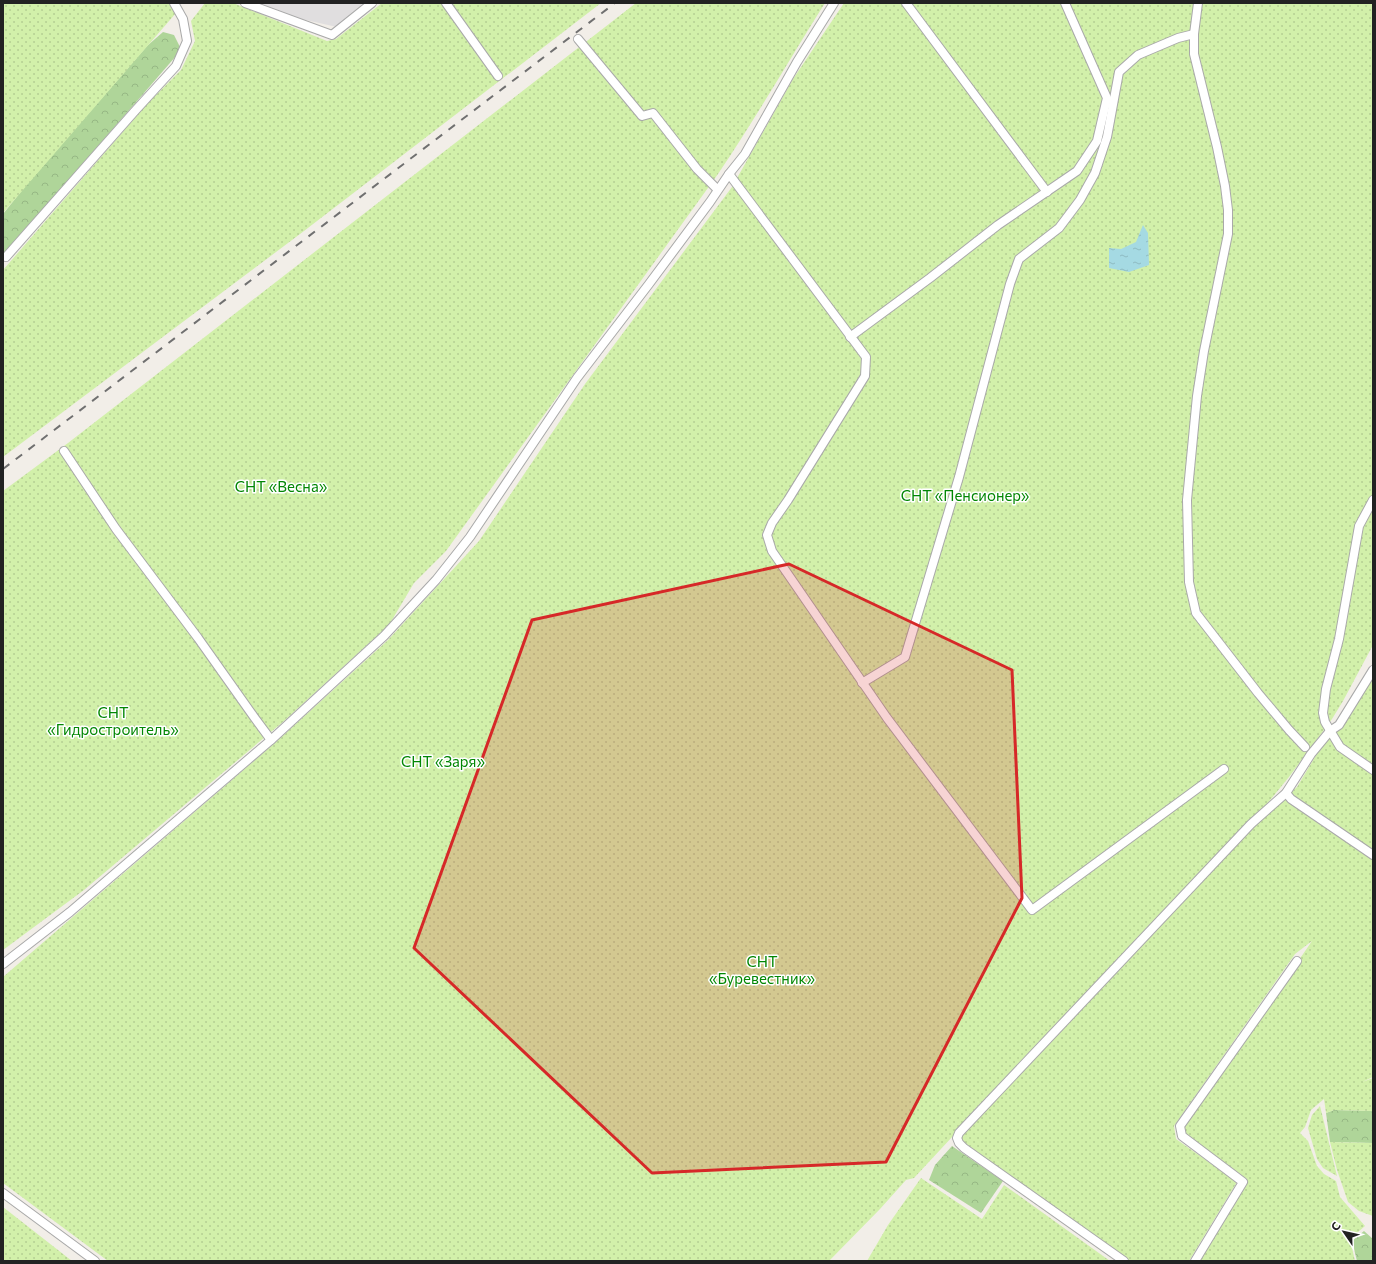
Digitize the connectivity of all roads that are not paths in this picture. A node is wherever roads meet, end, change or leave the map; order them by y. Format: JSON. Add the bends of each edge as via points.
{"nodes":[{"id":1,"x":174,"y":3,"type":"edge"},
{"id":2,"x":245,"y":3,"type":"edge"},
{"id":3,"x":372,"y":3,"type":"edge"},
{"id":4,"x":446,"y":3,"type":"edge"},
{"id":5,"x":834,"y":3,"type":"edge"},
{"id":6,"x":906,"y":3,"type":"edge"},
{"id":7,"x":1065,"y":3,"type":"edge"},
{"id":8,"x":1198,"y":3,"type":"edge"},
{"id":9,"x":1194,"y":34,"type":"junction"},
{"id":10,"x":578,"y":39,"type":"dead end"},
{"id":11,"x":498,"y":76,"type":"dead end"},
{"id":12,"x":729,"y":174,"type":"junction"},
{"id":13,"x":717,"y":189,"type":"junction"},
{"id":14,"x":1047,"y":192,"type":"junction"},
{"id":15,"x":6,"y":257,"type":"dead end"},
{"id":16,"x":850,"y":337,"type":"junction"},
{"id":17,"x":64,"y":451,"type":"dead end"},
{"id":18,"x":1373,"y":500,"type":"edge"},
{"id":19,"x":1373,"y":670,"type":"edge"},
{"id":20,"x":862,"y":683,"type":"junction"},
{"id":21,"x":1330,"y":731,"type":"junction"},
{"id":22,"x":271,"y":740,"type":"junction"},
{"id":23,"x":1304,"y":747,"type":"dead end"},
{"id":24,"x":1224,"y":769,"type":"dead end"},
{"id":25,"x":1373,"y":770,"type":"edge"},
{"id":26,"x":1286,"y":793,"type":"junction"},
{"id":27,"x":1373,"y":855,"type":"edge"},
{"id":28,"x":1298,"y":961,"type":"dead end"},
{"id":29,"x":3,"y":964,"type":"edge"},
{"id":30,"x":3,"y":1193,"type":"edge"},
{"id":31,"x":95,"y":1261,"type":"edge"},
{"id":32,"x":1124,"y":1261,"type":"edge"},
{"id":33,"x":1195,"y":1261,"type":"edge"}],
"edges":[{"from":1,"to":15,"type":"street","via":[[183,19],[186,41],[176,66]]},
{"from":2,"to":3,"type":"street","via":[[332,35]]},
{"from":4,"to":11,"type":"street"},
{"from":5,"to":12,"type":"street","via":[[745,154]]},
{"from":6,"to":14,"type":"street"},
{"from":7,"to":14,"type":"street","via":[[1107,98],[1097,141],[1077,171]]},
{"from":8,"to":9,"type":"street"},
{"from":9,"to":20,"type":"street","via":[[1138,55],[1119,72],[1107,137],[1095,173],[1080,200],[1059,228],[1019,259],[1010,284],[959,477],[905,657]]},
{"from":9,"to":23,"type":"street","via":[[1194,54],[1225,186],[1228,234],[1197,396],[1187,500],[1189,582],[1196,614]]},
{"from":10,"to":13,"type":"street","via":[[642,116],[653,113],[696,169]]},
{"from":12,"to":13,"type":"street"},
{"from":12,"to":16,"type":"street"},
{"from":13,"to":22,"type":"street","via":[[710,202],[577,378],[470,537],[436,580],[384,636]]},
{"from":14,"to":16,"type":"street","via":[[998,225]]},
{"from":16,"to":20,"type":"street","via":[[866,357],[865,376],[772,523],[767,535],[772,551]]},
{"from":17,"to":22,"type":"street","via":[[116,528]]},
{"from":18,"to":21,"type":"street","via":[[1359,526],[1339,639],[1326,689],[1323,713]]},
{"from":19,"to":21,"type":"street","via":[[1339,725]]},
{"from":20,"to":24,"type":"street","via":[[1032,910]]},
{"from":21,"to":25,"type":"street","via":[[1340,747]]},
{"from":21,"to":26,"type":"street","via":[[1311,754]]},
{"from":22,"to":29,"type":"street","via":[[70,912]]},
{"from":26,"to":27,"type":"street"},
{"from":26,"to":32,"type":"street","via":[[1250,824],[957,1138],[964,1148]]},
{"from":28,"to":33,"type":"street","via":[[1180,1126],[1182,1136],[1243,1182]]},
{"from":30,"to":31,"type":"street"}]}
